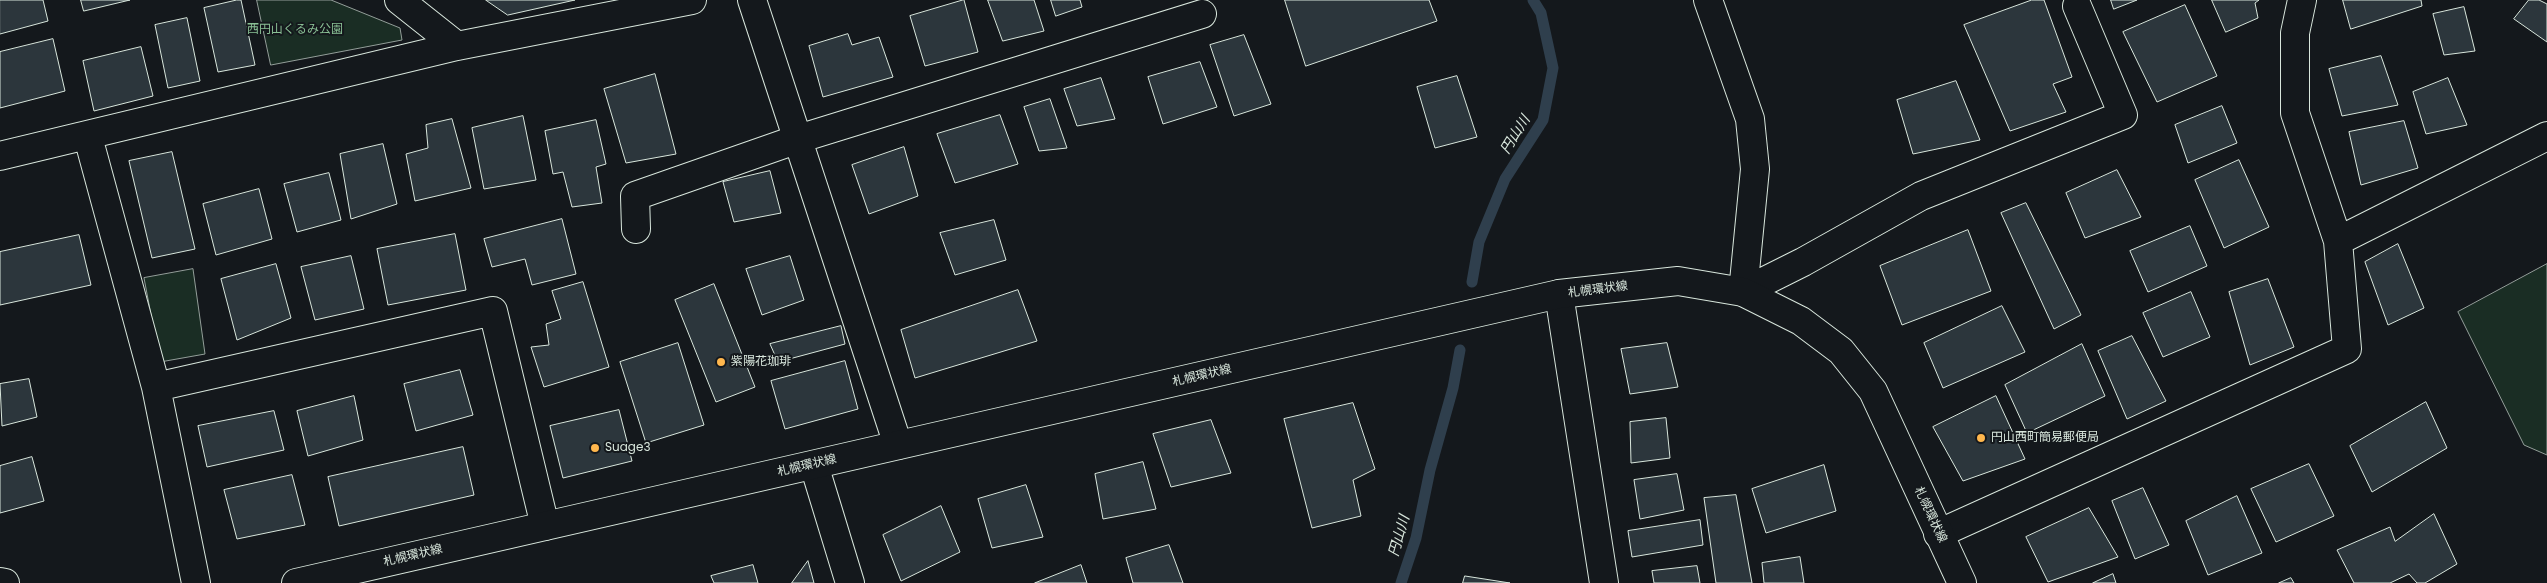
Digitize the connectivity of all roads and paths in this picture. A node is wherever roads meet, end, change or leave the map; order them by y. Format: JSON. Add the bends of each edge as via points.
{"nodes":[{"id":1,"x":400,"y":0,"type":"edge"},
{"id":2,"x":692,"y":0,"type":"edge"},
{"id":3,"x":752,"y":0,"type":"edge"},
{"id":4,"x":1708,"y":0,"type":"edge"},
{"id":5,"x":2302,"y":0,"type":"edge"},
{"id":6,"x":2077,"y":6,"type":"dead end"},
{"id":7,"x":1202,"y":14,"type":"dead end"},
{"id":8,"x":458,"y":46,"type":"junction"},
{"id":9,"x":2547,"y":136,"type":"edge"},
{"id":10,"x":88,"y":137,"type":"junction"},
{"id":11,"x":798,"y":138,"type":"junction"},
{"id":12,"x":0,"y":156,"type":"edge"},
{"id":13,"x":636,"y":229,"type":"dead end"},
{"id":14,"x":2338,"y":241,"type":"junction"},
{"id":15,"x":1743,"y":292,"type":"junction"},
{"id":16,"x":1559,"y":294,"type":"junction"},
{"id":17,"x":156,"y":387,"type":"junction"},
{"id":18,"x":898,"y":445,"type":"junction"},
{"id":19,"x":814,"y":465,"type":"junction"},
{"id":20,"x":545,"y":526,"type":"junction"},
{"id":21,"x":1938,"y":534,"type":"junction"},
{"id":22,"x":0,"y":582,"type":"edge"},
{"id":23,"x":4,"y":583,"type":"edge"},
{"id":24,"x":196,"y":583,"type":"edge"},
{"id":25,"x":296,"y":583,"type":"edge"},
{"id":26,"x":850,"y":583,"type":"edge"},
{"id":27,"x":1604,"y":583,"type":"edge"},
{"id":28,"x":1962,"y":583,"type":"edge"}],
"edges":[{"from":1,"to":8,"type":"street"},
{"from":2,"to":8,"type":"street"},
{"from":3,"to":11,"type":"street"},
{"from":4,"to":15,"type":"street","via":[[1750,119],[1755,169]]},
{"from":5,"to":14,"type":"street","via":[[2295,33],[2295,114]]},
{"from":6,"to":15,"type":"street","via":[[2123,115],[1920,196]]},
{"from":7,"to":11,"type":"street"},
{"from":8,"to":10,"type":"street"},
{"from":9,"to":14,"type":"street"},
{"from":10,"to":12,"type":"street"},
{"from":10,"to":17,"type":"street"},
{"from":11,"to":13,"type":"street","via":[[635,196]]},
{"from":11,"to":18,"type":"street"},
{"from":14,"to":21,"type":"street","via":[[2347,349]]},
{"from":15,"to":16,"type":"street","name":"札幌環状線","via":[[1678,281]]},
{"from":15,"to":21,"type":"street","name":"札幌環状線","via":[[1801,321],[1841,351],[1873,390]]},
{"from":16,"to":18,"type":"street","name":"札幌環状線"},
{"from":16,"to":27,"type":"street"},
{"from":17,"to":20,"type":"street","via":[[493,311]]},
{"from":17,"to":24,"type":"street"},
{"from":18,"to":19,"type":"street","name":"札幌環状線"},
{"from":19,"to":20,"type":"street","name":"札幌環状線"},
{"from":19,"to":26,"type":"street"},
{"from":20,"to":25,"type":"street","name":"札幌環状線"},
{"from":21,"to":28,"type":"street","name":"札幌環状線"},
{"from":22,"to":23,"type":"street"}]}
